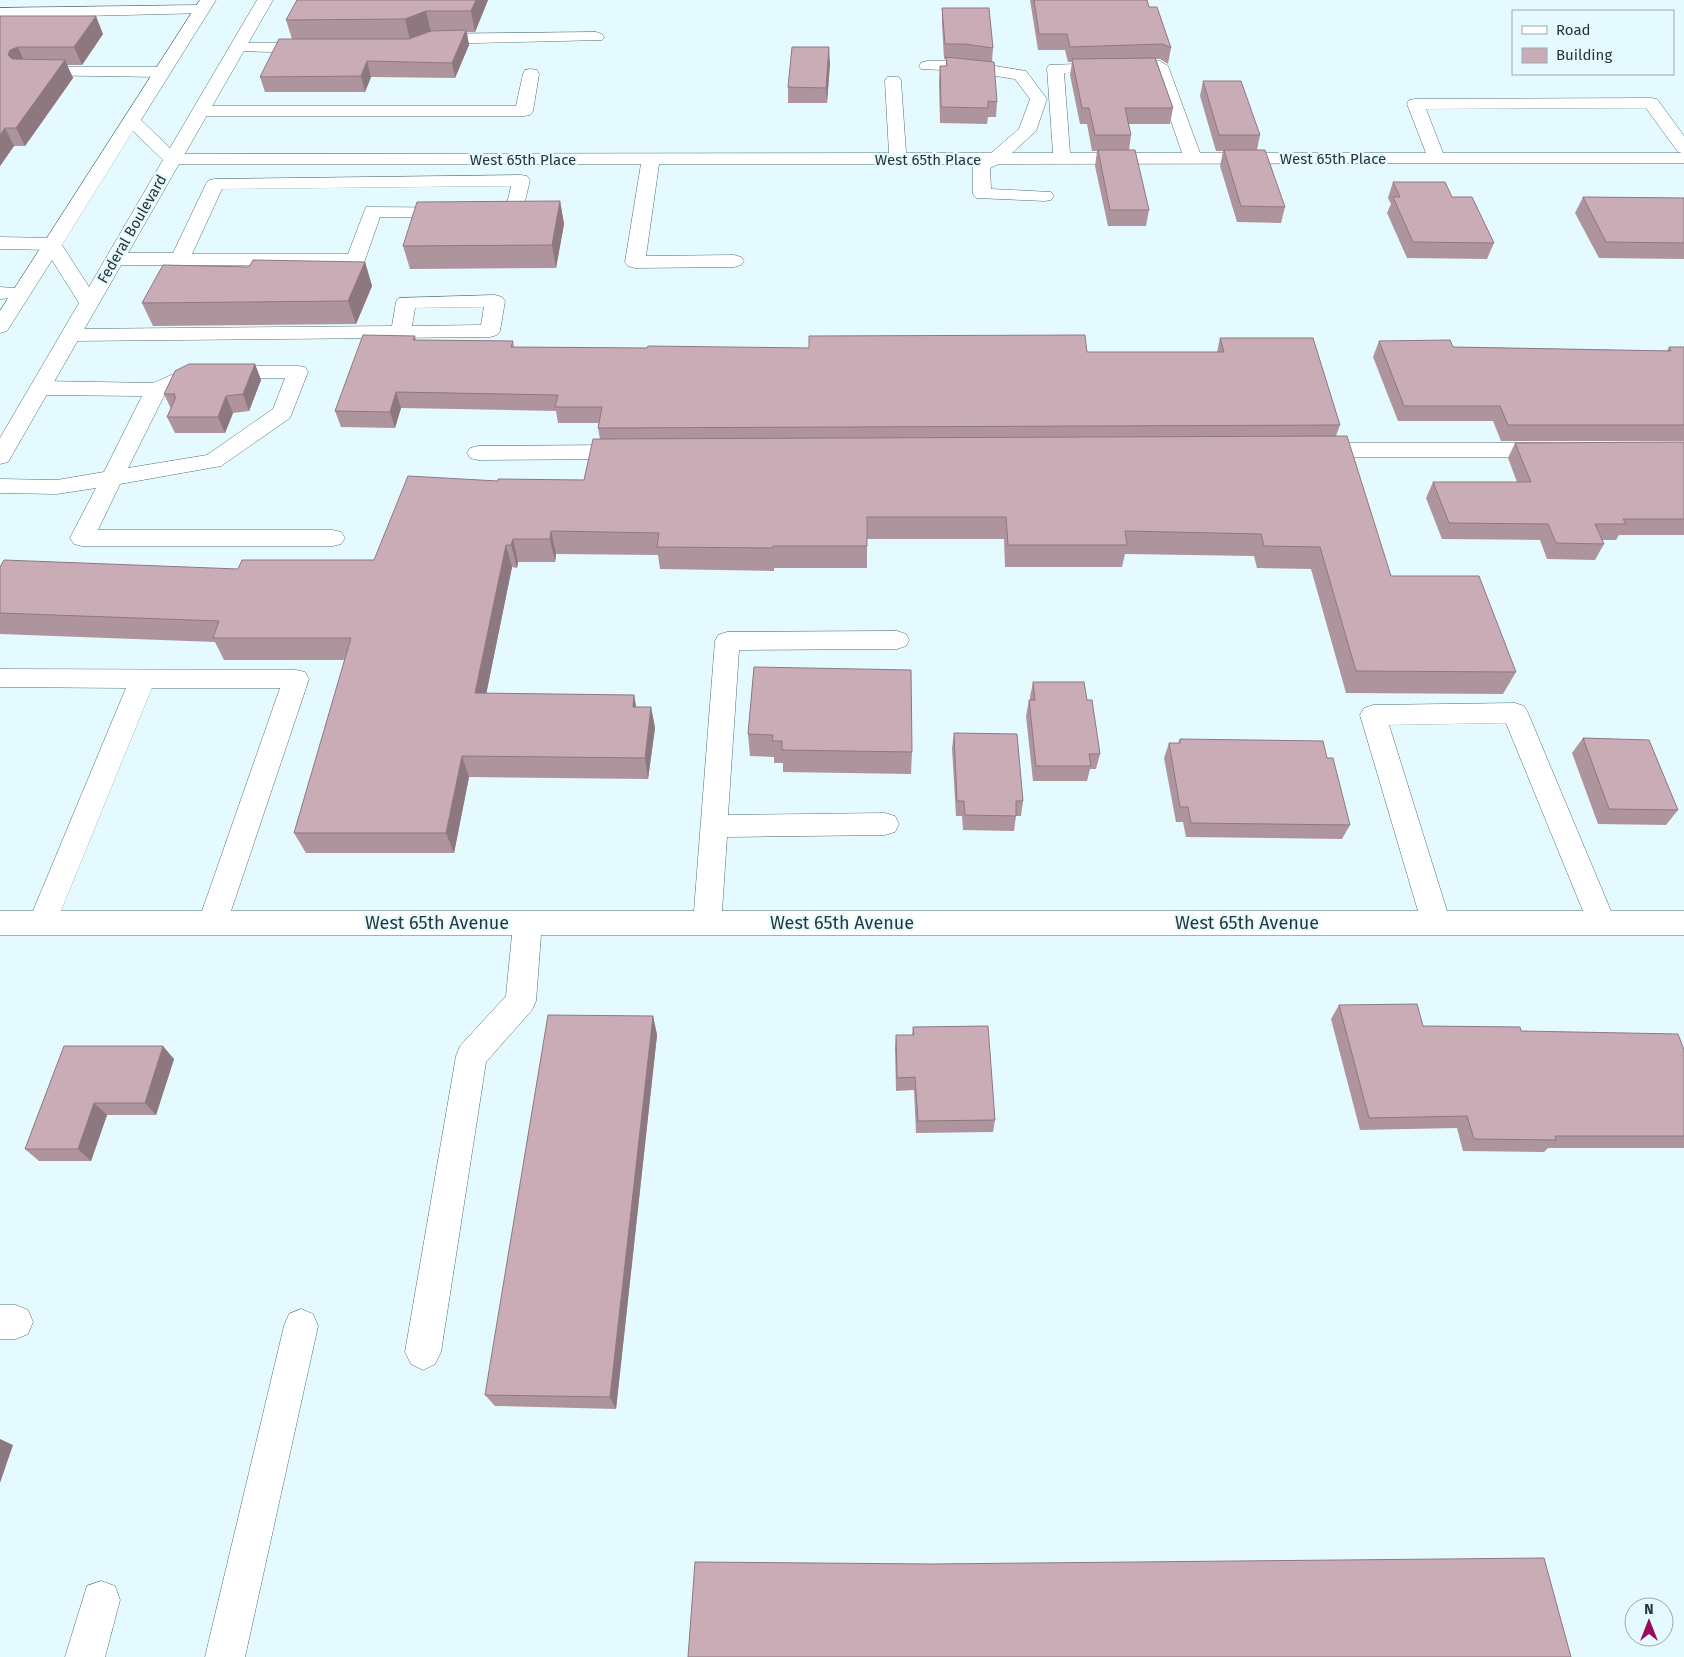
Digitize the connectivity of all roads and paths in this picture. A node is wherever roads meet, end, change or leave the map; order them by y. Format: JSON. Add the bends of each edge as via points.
{"nodes":[{"id":1,"x":10,"y":0,"type":"edge"},
{"id":2,"x":264,"y":0,"type":"edge"},
{"id":3,"x":204,"y":5,"type":"edge"},
{"id":4,"x":132,"y":6,"type":"edge"},
{"id":5,"x":0,"y":12,"type":"edge"},
{"id":6,"x":596,"y":37,"type":"dead end"},
{"id":7,"x":419,"y":44,"type":"edge"},
{"id":8,"x":237,"y":48,"type":"junction"},
{"id":9,"x":325,"y":48,"type":"edge"},
{"id":10,"x":926,"y":66,"type":"dead end"},
{"id":11,"x":26,"y":72,"type":"edge"},
{"id":12,"x":162,"y":72,"type":"junction"},
{"id":13,"x":531,"y":74,"type":"dead end"},
{"id":14,"x":893,"y":80,"type":"dead end"},
{"id":15,"x":201,"y":111,"type":"junction"},
{"id":16,"x":132,"y":120,"type":"junction"},
{"id":17,"x":1684,"y":148,"type":"edge"},
{"id":18,"x":1684,"y":158,"type":"edge"},
{"id":19,"x":172,"y":159,"type":"junction"},
{"id":20,"x":1193,"y":159,"type":"junction"},
{"id":21,"x":1437,"y":159,"type":"junction"},
{"id":22,"x":651,"y":160,"type":"junction"},
{"id":23,"x":898,"y":160,"type":"junction"},
{"id":24,"x":995,"y":160,"type":"junction"},
{"id":25,"x":1062,"y":160,"type":"junction"},
{"id":26,"x":1045,"y":196,"type":"dead end"},
{"id":27,"x":0,"y":244,"type":"edge"},
{"id":28,"x":52,"y":244,"type":"junction"},
{"id":29,"x":115,"y":259,"type":"junction"},
{"id":30,"x":180,"y":259,"type":"junction"},
{"id":31,"x":734,"y":261,"type":"dead end"},
{"id":32,"x":0,"y":293,"type":"edge"},
{"id":33,"x":21,"y":293,"type":"junction"},
{"id":34,"x":90,"y":303,"type":"junction"},
{"id":35,"x":0,"y":327,"type":"edge"},
{"id":36,"x":401,"y":332,"type":"dead end"},
{"id":37,"x":71,"y":335,"type":"junction"},
{"id":38,"x":40,"y":388,"type":"junction"},
{"id":39,"x":156,"y":390,"type":"junction"},
{"id":40,"x":1295,"y":450,"type":"edge"},
{"id":41,"x":1574,"y":450,"type":"edge"},
{"id":42,"x":648,"y":452,"type":"edge"},
{"id":43,"x":478,"y":453,"type":"dead end"},
{"id":44,"x":0,"y":457,"type":"edge"},
{"id":45,"x":112,"y":478,"type":"junction"},
{"id":46,"x":0,"y":486,"type":"edge"},
{"id":47,"x":333,"y":538,"type":"dead end"},
{"id":48,"x":897,"y":640,"type":"dead end"},
{"id":49,"x":0,"y":678,"type":"edge"},
{"id":50,"x":143,"y":678,"type":"junction"},
{"id":51,"x":885,"y":824,"type":"dead end"},
{"id":52,"x":714,"y":826,"type":"junction"},
{"id":53,"x":0,"y":923,"type":"edge"},
{"id":54,"x":42,"y":923,"type":"junction"},
{"id":55,"x":212,"y":923,"type":"junction"},
{"id":56,"x":528,"y":923,"type":"junction"},
{"id":57,"x":707,"y":923,"type":"junction"},
{"id":58,"x":1436,"y":923,"type":"junction"},
{"id":59,"x":1602,"y":923,"type":"junction"},
{"id":60,"x":1684,"y":923,"type":"edge"},
{"id":61,"x":301,"y":1326,"type":"dead end"},
{"id":62,"x":424,"y":1352,"type":"dead end"},
{"id":63,"x":102,"y":1600,"type":"dead end"},
{"id":64,"x":85,"y":1657,"type":"edge"},
{"id":65,"x":225,"y":1657,"type":"edge"}],
"edges":[{"from":1,"to":5,"type":"street"},
{"from":2,"to":8,"type":"street","name":"Federal Boulevard"},
{"from":3,"to":4,"type":"street"},
{"from":3,"to":12,"type":"street"},
{"from":4,"to":5,"type":"street"},
{"from":6,"to":7,"type":"street","via":[[431,39]]},
{"from":8,"to":9,"type":"street"},
{"from":8,"to":15,"type":"street","name":"Federal Boulevard"},
{"from":10,"to":24,"type":"street","via":[[964,66],[1020,75],[1039,99],[1027,131]]},
{"from":11,"to":12,"type":"street"},
{"from":12,"to":16,"type":"street"},
{"from":13,"to":15,"type":"street","via":[[524,111]]},
{"from":14,"to":23,"type":"street"},
{"from":15,"to":19,"type":"street","name":"Federal Boulevard"},
{"from":16,"to":19,"type":"street"},
{"from":16,"to":28,"type":"street"},
{"from":17,"to":21,"type":"street","via":[[1651,103],[1415,104]]},
{"from":18,"to":21,"type":"street","name":"West 65th Place"},
{"from":19,"to":22,"type":"street","name":"West 65th Place"},
{"from":19,"to":29,"type":"street","name":"Federal Boulevard"},
{"from":20,"to":21,"type":"street","name":"West 65th Place"},
{"from":20,"to":25,"type":"street","name":"West 65th Place"},
{"from":20,"to":25,"type":"street","via":[[1160,66],[1055,68]]},
{"from":22,"to":23,"type":"street","name":"West 65th Place"},
{"from":22,"to":31,"type":"street","via":[[635,262]]},
{"from":23,"to":24,"type":"street","name":"West 65th Place"},
{"from":24,"to":25,"type":"street","name":"West 65th Place"},
{"from":24,"to":26,"type":"street","via":[[981,165],[982,194]]},
{"from":27,"to":28,"type":"street"},
{"from":28,"to":33,"type":"street"},
{"from":28,"to":34,"type":"street"},
{"from":29,"to":30,"type":"street"},
{"from":29,"to":34,"type":"street","name":"Federal Boulevard"},
{"from":30,"to":30,"type":"street","via":[[356,260],[374,211],[514,214],[521,180],[215,184]]},
{"from":32,"to":33,"type":"street"},
{"from":33,"to":35,"type":"street"},
{"from":34,"to":37,"type":"street","name":"Federal Boulevard"},
{"from":36,"to":37,"type":"street"},
{"from":37,"to":38,"type":"street","name":"Federal Boulevard"},
{"from":38,"to":39,"type":"street"},
{"from":38,"to":44,"type":"street","name":"Federal Boulevard"},
{"from":39,"to":45,"type":"street"},
{"from":39,"to":45,"type":"street","via":[[192,372],[298,372],[282,413],[213,461]]},
{"from":40,"to":41,"type":"street"},
{"from":42,"to":43,"type":"street"},
{"from":45,"to":46,"type":"street","via":[[57,487]]},
{"from":45,"to":47,"type":"street","via":[[82,538]]},
{"from":48,"to":52,"type":"street","via":[[728,641]]},
{"from":49,"to":50,"type":"street"},
{"from":50,"to":54,"type":"street"},
{"from":50,"to":55,"type":"street","via":[[296,679]]},
{"from":51,"to":52,"type":"street"},
{"from":52,"to":57,"type":"street"},
{"from":53,"to":54,"type":"street","name":"West 65th Avenue"},
{"from":54,"to":55,"type":"street","name":"West 65th Avenue"},
{"from":55,"to":56,"type":"street","name":"West 65th Avenue"},
{"from":56,"to":57,"type":"street","name":"West 65th Avenue"},
{"from":56,"to":62,"type":"street","via":[[521,1001],[471,1056]]},
{"from":57,"to":58,"type":"street","name":"West 65th Avenue"},
{"from":58,"to":59,"type":"street","name":"West 65th Avenue"},
{"from":58,"to":59,"type":"street","via":[[1373,715],[1515,713]]},
{"from":59,"to":60,"type":"street","name":"West 65th Avenue"},
{"from":61,"to":65,"type":"street"},
{"from":63,"to":64,"type":"street"}]}
